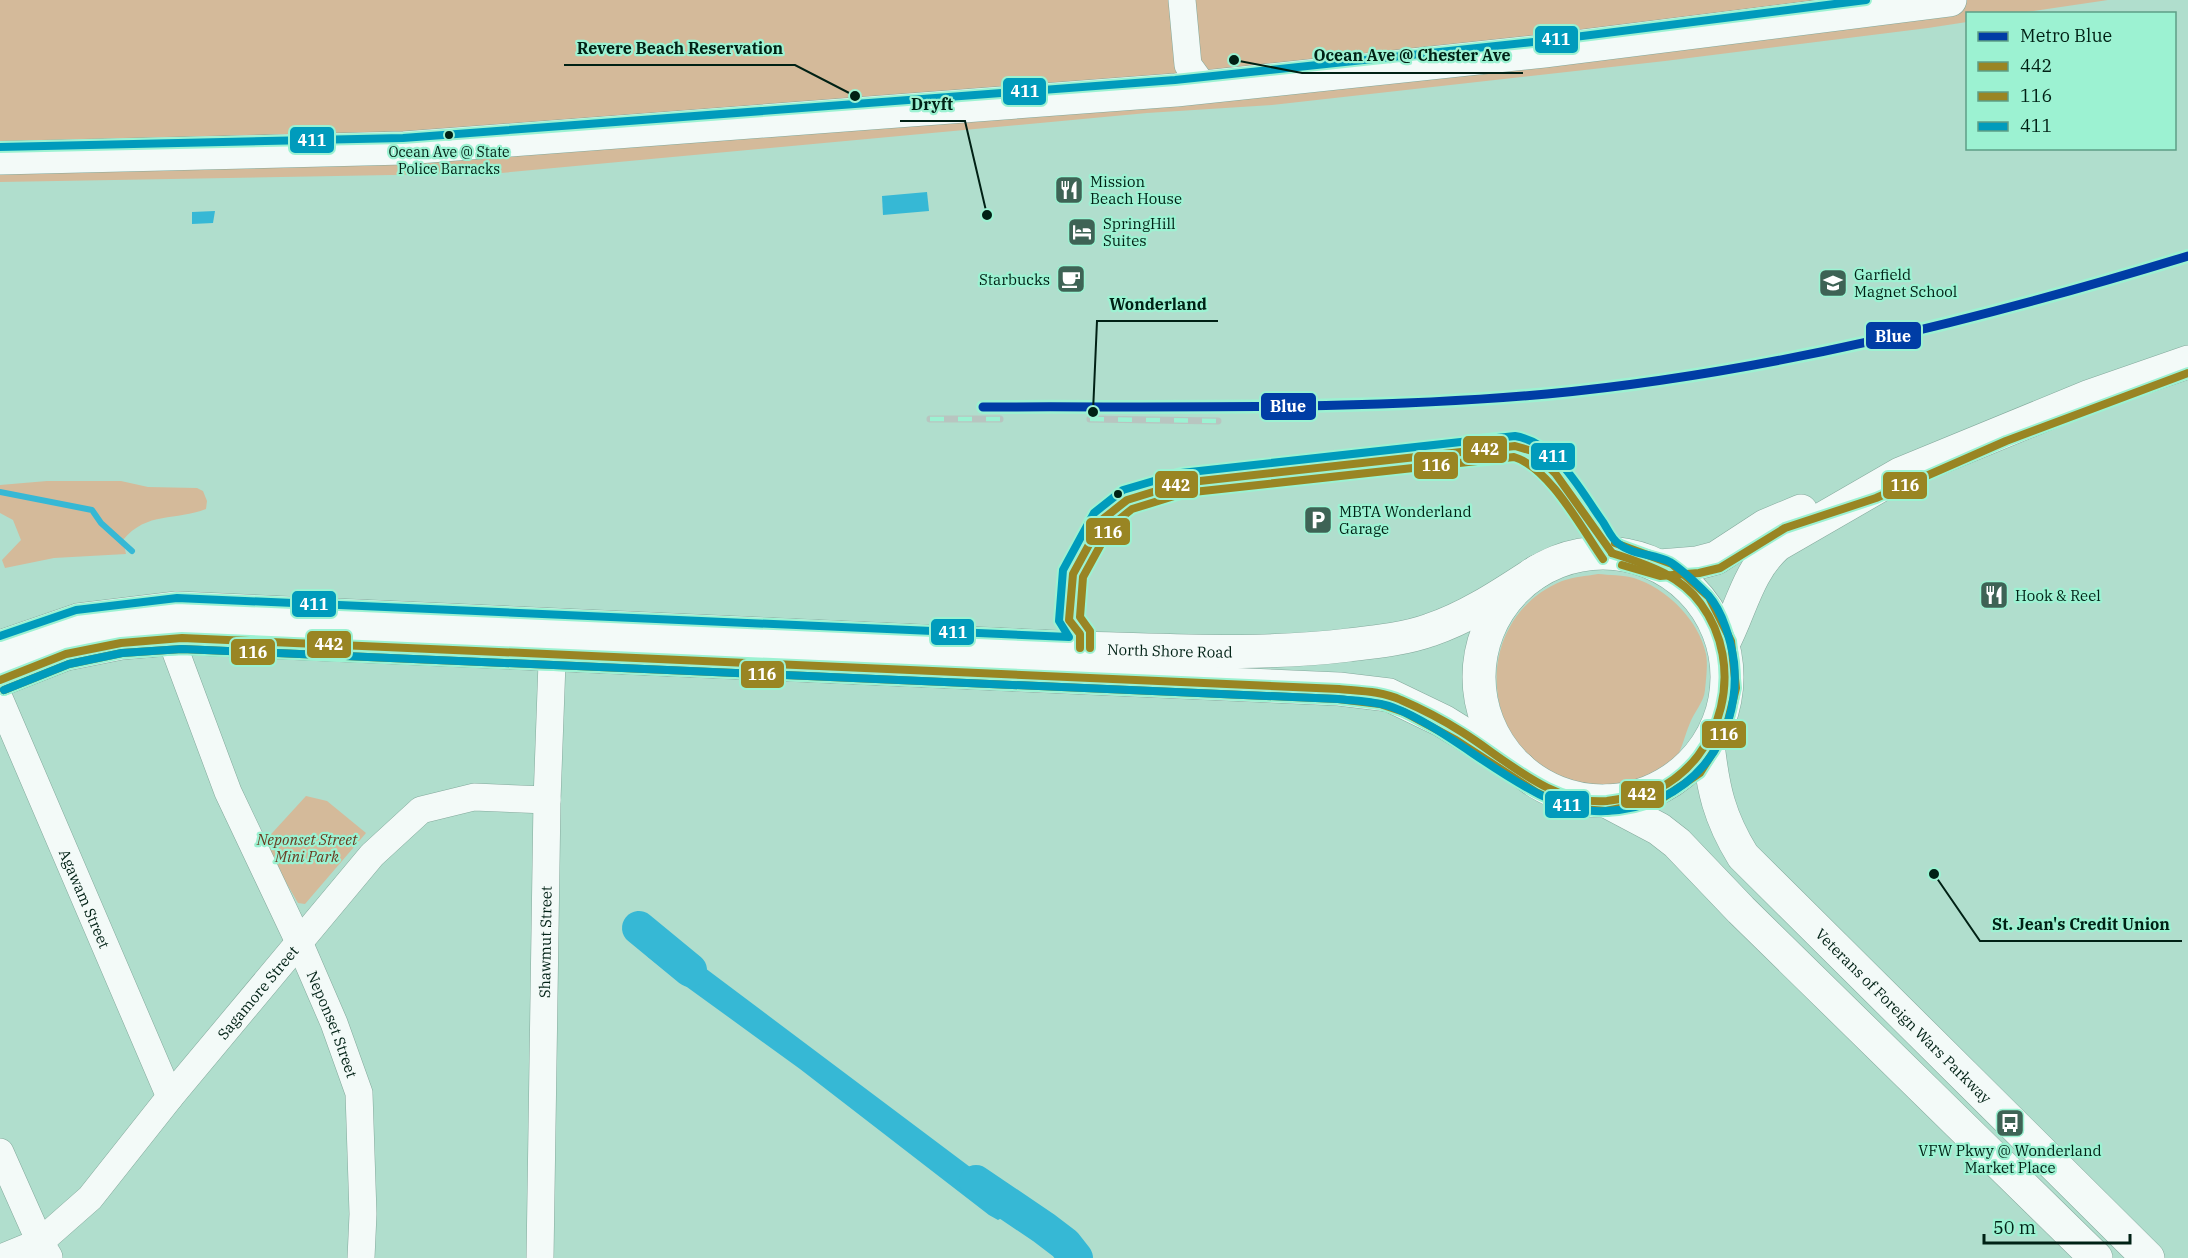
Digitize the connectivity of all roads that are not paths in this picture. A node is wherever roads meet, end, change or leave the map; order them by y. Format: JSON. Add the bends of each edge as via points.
{"nodes":[{"id":1,"x":1182,"y":0,"type":"edge"},
{"id":2,"x":1950,"y":0,"type":"edge"},
{"id":3,"x":1204,"y":87,"type":"junction"},
{"id":4,"x":0,"y":158,"type":"edge"},
{"id":5,"x":2188,"y":362,"type":"edge"},
{"id":6,"x":1872,"y":488,"type":"junction"},
{"id":7,"x":1660,"y":567,"type":"junction"},
{"id":8,"x":1538,"y":571,"type":"junction"},
{"id":9,"x":171,"y":639,"type":"junction"},
{"id":10,"x":552,"y":639,"type":"junction"},
{"id":11,"x":1723,"y":644,"type":"junction"},
{"id":12,"x":0,"y":647,"type":"edge"},
{"id":13,"x":0,"y":681,"type":"edge"},
{"id":14,"x":0,"y":700,"type":"edge"},
{"id":15,"x":1708,"y":744,"type":"junction"},
{"id":16,"x":1519,"y":768,"type":"junction"},
{"id":17,"x":547,"y":800,"type":"junction"},
{"id":18,"x":1606,"y":801,"type":"junction"},
{"id":19,"x":299,"y":942,"type":"junction"},
{"id":20,"x":170,"y":1097,"type":"junction"},
{"id":21,"x":0,"y":1152,"type":"edge"},
{"id":22,"x":45,"y":1250,"type":"edge"},
{"id":23,"x":1,"y":1258,"type":"edge"},
{"id":24,"x":361,"y":1258,"type":"edge"},
{"id":25,"x":540,"y":1258,"type":"edge"},
{"id":26,"x":2096,"y":1258,"type":"edge"},
{"id":27,"x":2148,"y":1258,"type":"edge"}],
"edges":[{"from":1,"to":3,"type":"street","via":[[1188,65]]},
{"from":2,"to":3,"type":"main road","via":[[1544,51]]},
{"from":3,"to":4,"type":"main road","via":[[404,148]]},
{"from":5,"to":6,"type":"main road","via":[[2002,431]]},
{"from":6,"to":7,"type":"main road","via":[[1781,518],[1716,558]]},
{"from":6,"to":11,"type":"main road","via":[[1766,555],[1746,586],[1735,622]]},
{"from":7,"to":8,"type":"main road","via":[[1637,557],[1596,553],[1566,558]]},
{"from":7,"to":11,"type":"main road","via":[[1688,586],[1709,612]]},
{"from":8,"to":10,"type":"main road","name":"North Shore Road","via":[[1470,612],[1429,631],[1291,652]]},
{"from":8,"to":16,"type":"main road","via":[[1513,592],[1494,618],[1483,649],[1479,681],[1498,743]]},
{"from":9,"to":10,"type":"main road","name":"North Shore Road"},
{"from":9,"to":13,"type":"main road","name":"North Shore Road","via":[[121,643],[66,654]]},
{"from":9,"to":19,"type":"street","name":"Neponset Street","via":[[228,792]]},
{"from":10,"to":12,"type":"main road","name":"North Shore Road","via":[[177,608],[78,620]]},
{"from":10,"to":16,"type":"main road","name":"North Shore Road","via":[[1389,695],[1443,721]]},
{"from":10,"to":17,"type":"street","name":"Shawmut Street"},
{"from":11,"to":15,"type":"main road","via":[[1727,678],[1722,712]]},
{"from":14,"to":20,"type":"street","name":"Agawam Street"},
{"from":15,"to":18,"type":"main road","via":[[1693,763],[1660,787],[1630,798]]},
{"from":15,"to":27,"type":"main road","name":"Veterans of Foreign Wars Parkway","via":[[1712,787],[1727,830],[1743,856]]},
{"from":16,"to":18,"type":"main road","via":[[1559,793]]},
{"from":17,"to":19,"type":"street","name":"Sagamore Street","via":[[474,797],[421,810],[372,855]]},
{"from":17,"to":25,"type":"street","name":"Shawmut Street"},
{"from":18,"to":26,"type":"main road","via":[[1677,843]]},
{"from":19,"to":20,"type":"street","name":"Sagamore Street"},
{"from":19,"to":24,"type":"street","name":"Neponset Street","via":[[359,1093]]},
{"from":20,"to":22,"type":"street","name":"Sagamore Street"},
{"from":21,"to":22,"type":"street"},
{"from":22,"to":23,"type":"street","name":"Sagamore Street"}]}
